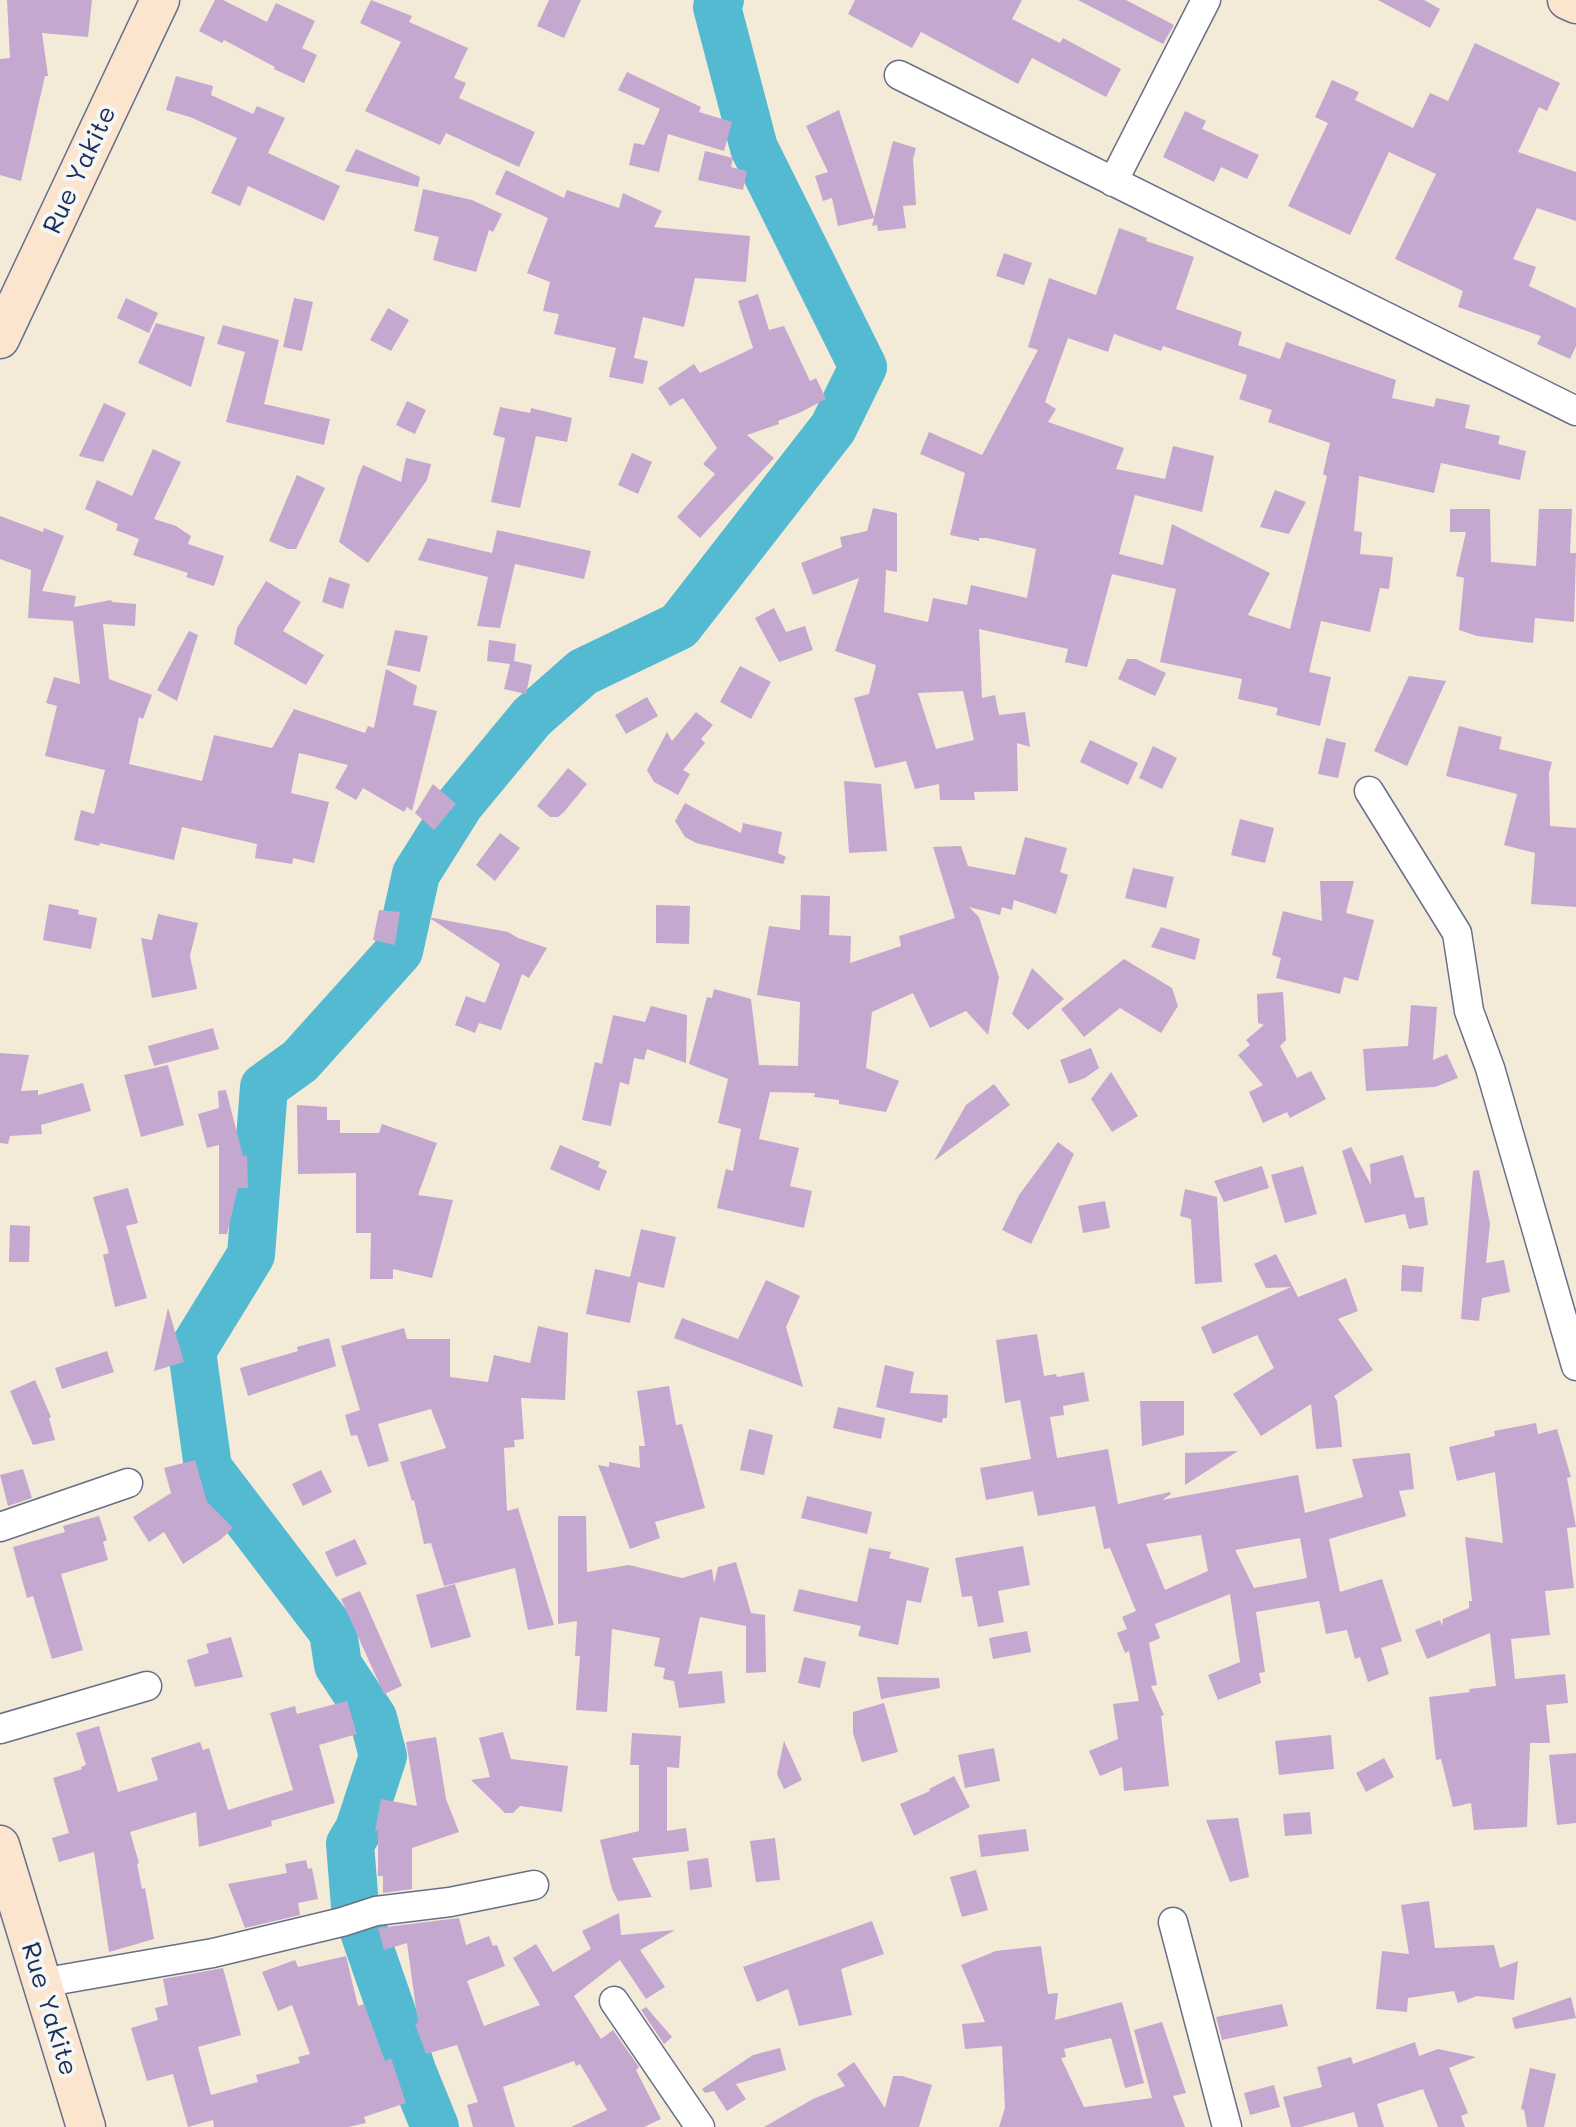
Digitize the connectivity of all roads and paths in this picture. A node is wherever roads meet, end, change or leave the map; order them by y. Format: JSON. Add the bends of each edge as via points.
{"nodes":[{"id":1,"x":160,"y":0,"type":"edge"},
{"id":2,"x":1206,"y":0,"type":"edge"},
{"id":3,"x":1567,"y":0,"type":"edge"},
{"id":4,"x":1576,"y":4,"type":"edge"},
{"id":5,"x":899,"y":75,"type":"dead end"},
{"id":6,"x":1113,"y":182,"type":"junction"},
{"id":7,"x":0,"y":339,"type":"edge"},
{"id":8,"x":1576,"y":411,"type":"edge"},
{"id":9,"x":1369,"y":791,"type":"dead end"},
{"id":10,"x":1576,"y":1366,"type":"edge"},
{"id":11,"x":128,"y":1483,"type":"dead end"},
{"id":12,"x":0,"y":1527,"type":"edge"},
{"id":13,"x":147,"y":1686,"type":"dead end"},
{"id":14,"x":0,"y":1729,"type":"edge"},
{"id":15,"x":0,"y":1845,"type":"edge"},
{"id":16,"x":534,"y":1885,"type":"dead end"},
{"id":17,"x":1173,"y":1922,"type":"dead end"},
{"id":18,"x":41,"y":1983,"type":"junction"},
{"id":19,"x":614,"y":2001,"type":"dead end"},
{"id":20,"x":86,"y":2127,"type":"edge"},
{"id":21,"x":700,"y":2127,"type":"edge"},
{"id":22,"x":1227,"y":2127,"type":"edge"}],
"edges":[{"from":1,"to":7,"type":"main road","name":"Rue Yakite"},
{"from":2,"to":6,"type":"street"},
{"from":3,"to":4,"type":"main road"},
{"from":5,"to":6,"type":"street"},
{"from":6,"to":8,"type":"street"},
{"from":9,"to":10,"type":"street","via":[[1457,933],[1469,1011]]},
{"from":11,"to":12,"type":"street"},
{"from":13,"to":14,"type":"street"},
{"from":15,"to":18,"type":"main road","name":"Rue Yakite"},
{"from":16,"to":18,"type":"street","via":[[376,1911],[213,1953]]},
{"from":17,"to":22,"type":"street"},
{"from":18,"to":20,"type":"main road","name":"Rue Yakite"},
{"from":19,"to":21,"type":"street"}]}
